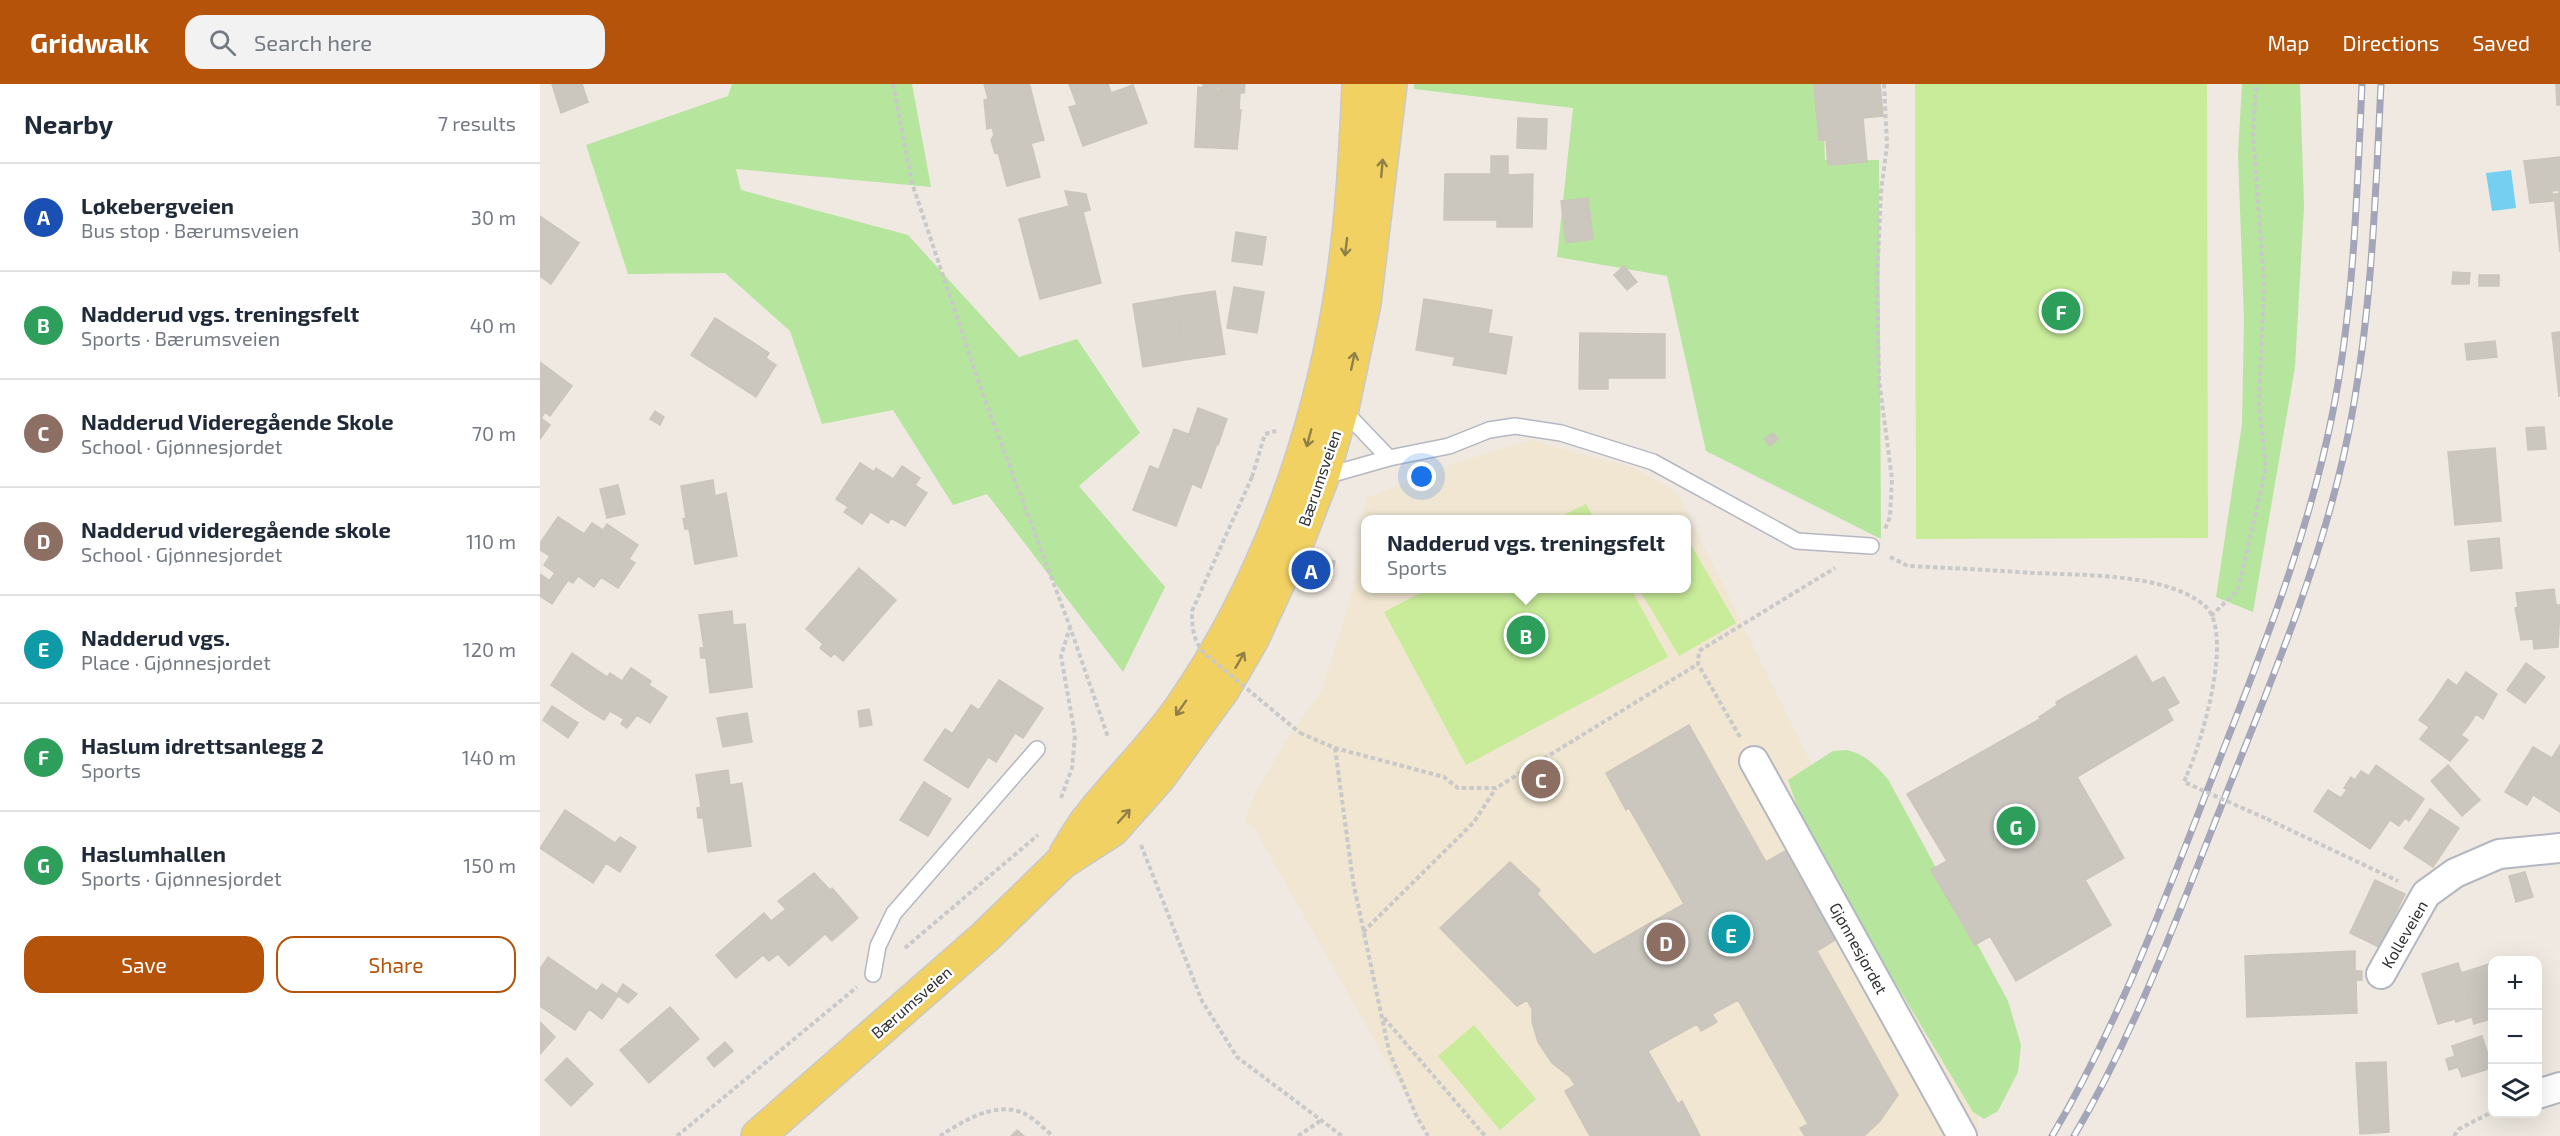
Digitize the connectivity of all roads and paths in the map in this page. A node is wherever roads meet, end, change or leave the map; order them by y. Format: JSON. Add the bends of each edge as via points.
{"nodes":[{"id":1,"x":893,"y":84,"type":"edge"},
{"id":2,"x":1359,"y":84,"type":"edge"},
{"id":3,"x":1390,"y":84,"type":"edge"},
{"id":4,"x":1884,"y":84,"type":"edge"},
{"id":5,"x":2256,"y":84,"type":"edge"},
{"id":6,"x":1342,"y":408,"type":"junction"},
{"id":7,"x":1278,"y":440,"type":"dead end"},
{"id":8,"x":1389,"y":458,"type":"junction"},
{"id":9,"x":1322,"y":477,"type":"junction"},
{"id":10,"x":1871,"y":546,"type":"junction"},
{"id":11,"x":2211,"y":616,"type":"junction"},
{"id":12,"x":1070,"y":627,"type":"junction"},
{"id":13,"x":1201,"y":628,"type":"dead end"},
{"id":14,"x":1189,"y":644,"type":"dead end"},
{"id":15,"x":1698,"y":664,"type":"junction"},
{"id":16,"x":1108,"y":738,"type":"dead end"},
{"id":17,"x":1335,"y":748,"type":"junction"},
{"id":18,"x":1037,"y":749,"type":"dead end"},
{"id":19,"x":1754,"y":761,"type":"joint"},
{"id":20,"x":1496,"y":788,"type":"junction"},
{"id":21,"x":1061,"y":800,"type":"dead end"},
{"id":22,"x":1045,"y":829,"type":"dead end"},
{"id":23,"x":1139,"y":839,"type":"dead end"},
{"id":24,"x":2560,"y":848,"type":"edge"},
{"id":25,"x":1061,"y":863,"type":"junction"},
{"id":26,"x":2426,"y":894,"type":"junction"},
{"id":27,"x":1362,"y":932,"type":"junction"},
{"id":28,"x":873,"y":974,"type":"junction"},
{"id":29,"x":2381,"y":974,"type":"dead end"},
{"id":30,"x":1382,"y":1016,"type":"junction"},
{"id":31,"x":2560,"y":1087,"type":"edge"},
{"id":32,"x":2542,"y":1093,"type":"edge"},
{"id":33,"x":2488,"y":1114,"type":"edge"},
{"id":34,"x":1320,"y":1121,"type":"junction"},
{"id":35,"x":678,"y":1136,"type":"edge"},
{"id":36,"x":758,"y":1136,"type":"edge"},
{"id":37,"x":940,"y":1136,"type":"edge"},
{"id":38,"x":1053,"y":1136,"type":"edge"},
{"id":39,"x":1298,"y":1136,"type":"edge"},
{"id":40,"x":1342,"y":1136,"type":"edge"},
{"id":41,"x":1428,"y":1136,"type":"edge"},
{"id":42,"x":1485,"y":1136,"type":"edge"},
{"id":43,"x":1962,"y":1136,"type":"edge"},
{"id":44,"x":2454,"y":1136,"type":"edge"}],
"edges":[{"from":1,"to":12,"type":"path","via":[[912,183],[1015,486]]},
{"from":2,"to":25,"type":"main road","name":"Bærumsveien","one_way":true,"via":[[1355,174],[1340,300],[1324,383],[1304,456],[1279,524],[1220,645],[1181,708],[1090,817]]},
{"from":6,"to":3,"type":"main road","name":"Bærumsveien","one_way":true,"via":[[1364,303]]},
{"from":4,"to":10,"type":"path","via":[[1887,145],[1877,292],[1879,380],[1892,479],[1890,517]]},
{"from":5,"to":11,"type":"path","via":[[2253,133],[2264,285],[2259,404],[2266,468],[2238,590]]},
{"from":6,"to":8,"type":"lane"},
{"from":6,"to":9,"type":"main road","name":"Bærumsveien"},
{"from":7,"to":17,"type":"path","bridge":true,"via":[[1280,430],[1265,434],[1252,477],[1192,611],[1192,627],[1196,644],[1204,653],[1300,734]]},
{"from":8,"to":9,"type":"lane"},
{"from":8,"to":10,"type":"lane","via":[[1449,447],[1489,430],[1515,426],[1561,433],[1653,462],[1797,541]]},
{"from":25,"to":9,"type":"main road","name":"Bærumsveien","one_way":true,"via":[[1112,830],[1159,777],[1222,689],[1274,593]]},
{"from":10,"to":11,"type":"path","via":[[1908,566],[2124,578],[2185,592],[2206,607]]},
{"from":10,"to":15,"type":"path","via":[[1699,651]]},
{"from":11,"to":26,"type":"path","bridge":true,"via":[[2217,637],[2212,693],[2196,757],[2184,782]]},
{"from":12,"to":16,"type":"path"},
{"from":12,"to":21,"type":"path","via":[[1061,656],[1075,735],[1072,768]]},
{"from":13,"to":14,"type":"path"},
{"from":15,"to":19,"type":"path"},
{"from":15,"to":20,"type":"path"},
{"from":17,"to":20,"type":"path","via":[[1444,777],[1458,788]]},
{"from":17,"to":27,"type":"path"},
{"from":18,"to":28,"type":"lane","via":[[894,913],[878,946]]},
{"from":19,"to":43,"type":"street","name":"Gjønnesjordet"},
{"from":20,"to":27,"type":"path","via":[[1474,822]]},
{"from":22,"to":28,"type":"path"},
{"from":23,"to":34,"type":"path","via":[[1202,1001],[1237,1057]]},
{"from":24,"to":26,"type":"street","name":"Kolleveien","via":[[2499,854],[2455,873]]},
{"from":25,"to":36,"type":"main road","name":"Bærumsveien","via":[[985,938]]},
{"from":26,"to":29,"type":"street","name":"Kolleveien"},
{"from":27,"to":30,"type":"path"},
{"from":28,"to":35,"type":"path"},
{"from":30,"to":41,"type":"path","via":[[1389,1051]]},
{"from":30,"to":42,"type":"path"},
{"from":31,"to":32,"type":"street"},
{"from":33,"to":44,"type":"path","via":[[2459,1129]]},
{"from":34,"to":39,"type":"path"},
{"from":34,"to":40,"type":"path"},
{"from":37,"to":38,"type":"path","via":[[966,1119],[1005,1108],[1025,1113]]}]}
